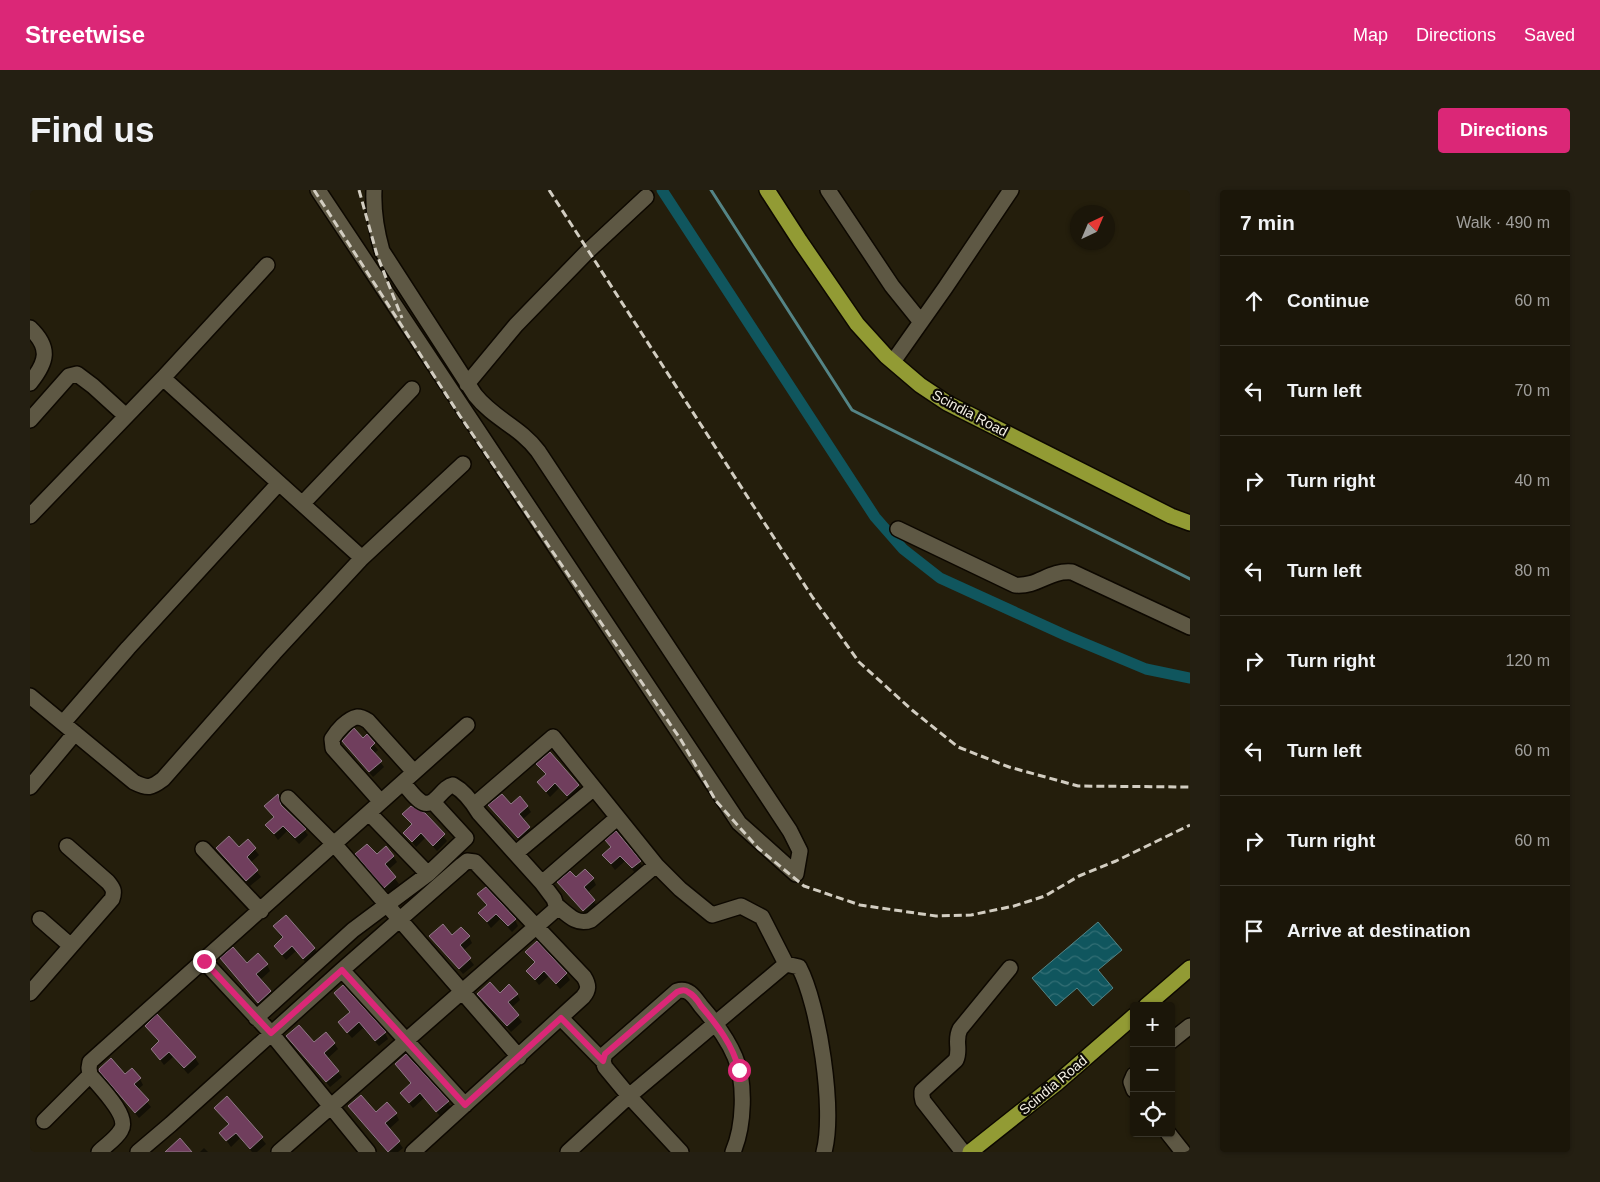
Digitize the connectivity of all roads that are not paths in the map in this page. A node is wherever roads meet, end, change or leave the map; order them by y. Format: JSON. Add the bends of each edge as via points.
{"nodes":[{"id":1,"x":318,"y":190,"type":"edge"},
{"id":2,"x":374,"y":190,"type":"edge"},
{"id":3,"x":766,"y":190,"type":"edge"},
{"id":4,"x":776,"y":190,"type":"edge"},
{"id":5,"x":828,"y":190,"type":"edge"},
{"id":6,"x":1011,"y":190,"type":"edge"},
{"id":7,"x":646,"y":197,"type":"dead end"},
{"id":8,"x":267,"y":265,"type":"dead end"},
{"id":9,"x":921,"y":322,"type":"junction"},
{"id":10,"x":30,"y":328,"type":"edge"},
{"id":11,"x":897,"y":356,"type":"junction"},
{"id":12,"x":163,"y":378,"type":"junction"},
{"id":13,"x":30,"y":383,"type":"edge"},
{"id":14,"x":468,"y":384,"type":"junction"},
{"id":15,"x":412,"y":388,"type":"dead end"},
{"id":16,"x":126,"y":416,"type":"junction"},
{"id":17,"x":30,"y":420,"type":"edge"},
{"id":18,"x":462,"y":464,"type":"dead end"},
{"id":19,"x":279,"y":483,"type":"junction"},
{"id":20,"x":303,"y":503,"type":"junction"},
{"id":21,"x":1190,"y":515,"type":"edge"},
{"id":22,"x":30,"y":516,"type":"edge"},
{"id":23,"x":1190,"y":522,"type":"edge"},
{"id":24,"x":898,"y":529,"type":"dead end"},
{"id":25,"x":362,"y":558,"type":"junction"},
{"id":26,"x":1190,"y":627,"type":"edge"},
{"id":27,"x":30,"y":696,"type":"edge"},
{"id":28,"x":63,"y":723,"type":"junction"},
{"id":29,"x":467,"y":725,"type":"dead end"},
{"id":30,"x":75,"y":733,"type":"junction"},
{"id":31,"x":414,"y":772,"type":"junction"},
{"id":32,"x":403,"y":782,"type":"junction"},
{"id":33,"x":30,"y":787,"type":"edge"},
{"id":34,"x":594,"y":788,"type":"junction"},
{"id":35,"x":288,"y":798,"type":"dead end"},
{"id":36,"x":381,"y":802,"type":"junction"},
{"id":37,"x":433,"y":802,"type":"junction"},
{"id":38,"x":474,"y":805,"type":"junction"},
{"id":39,"x":369,"y":813,"type":"junction"},
{"id":40,"x":617,"y":818,"type":"junction"},
{"id":41,"x":335,"y":845,"type":"junction"},
{"id":42,"x":67,"y":846,"type":"dead end"},
{"id":43,"x":203,"y":850,"type":"dead end"},
{"id":44,"x":516,"y":853,"type":"junction"},
{"id":45,"x":656,"y":865,"type":"junction"},
{"id":46,"x":428,"y":874,"type":"junction"},
{"id":47,"x":542,"y":883,"type":"junction"},
{"id":48,"x":387,"y":904,"type":"junction"},
{"id":49,"x":556,"y":905,"type":"junction"},
{"id":50,"x":261,"y":911,"type":"junction"},
{"id":51,"x":34,"y":914,"type":"edge"},
{"id":52,"x":399,"y":919,"type":"junction"},
{"id":53,"x":536,"y":928,"type":"junction"},
{"id":54,"x":71,"y":946,"type":"junction"},
{"id":55,"x":204,"y":961,"type":"junction"},
{"id":56,"x":786,"y":964,"type":"junction"},
{"id":57,"x":1010,"y":968,"type":"dead end"},
{"id":58,"x":1190,"y":968,"type":"edge"},
{"id":59,"x":342,"y":970,"type":"junction"},
{"id":60,"x":1190,"y":978,"type":"edge"},
{"id":61,"x":462,"y":992,"type":"junction"},
{"id":62,"x":30,"y":993,"type":"edge"},
{"id":63,"x":1151,"y":1002,"type":"edge"},
{"id":64,"x":1162,"y":1002,"type":"edge"},
{"id":65,"x":256,"y":1018,"type":"junction"},
{"id":66,"x":561,"y":1018,"type":"junction"},
{"id":67,"x":1130,"y":1020,"type":"edge"},
{"id":68,"x":716,"y":1023,"type":"junction"},
{"id":69,"x":1190,"y":1026,"type":"edge"},
{"id":70,"x":1130,"y":1029,"type":"edge"},
{"id":71,"x":271,"y":1033,"type":"junction"},
{"id":72,"x":1175,"y":1038,"type":"edge"},
{"id":73,"x":406,"y":1041,"type":"junction"},
{"id":74,"x":519,"y":1056,"type":"junction"},
{"id":75,"x":603,"y":1061,"type":"junction"},
{"id":76,"x":90,"y":1075,"type":"junction"},
{"id":77,"x":1052,"y":1092,"type":"junction"},
{"id":78,"x":629,"y":1096,"type":"junction"},
{"id":79,"x":465,"y":1105,"type":"junction"},
{"id":80,"x":331,"y":1106,"type":"junction"},
{"id":81,"x":44,"y":1121,"type":"dead end"},
{"id":82,"x":1171,"y":1137,"type":"edge"},
{"id":83,"x":141,"y":1151,"type":"edge"},
{"id":84,"x":99,"y":1152,"type":"edge"},
{"id":85,"x":279,"y":1152,"type":"edge"},
{"id":86,"x":368,"y":1152,"type":"edge"},
{"id":87,"x":413,"y":1152,"type":"edge"},
{"id":88,"x":568,"y":1152,"type":"edge"},
{"id":89,"x":681,"y":1152,"type":"edge"},
{"id":90,"x":732,"y":1152,"type":"edge"},
{"id":91,"x":824,"y":1152,"type":"edge"},
{"id":92,"x":963,"y":1152,"type":"edge"},
{"id":93,"x":970,"y":1152,"type":"edge"},
{"id":94,"x":983,"y":1152,"type":"edge"},
{"id":95,"x":1183,"y":1152,"type":"edge"}],
"edges":[{"from":1,"to":14,"type":"street","via":[[739,823],[796,874],[800,851],[790,831],[538,450],[530,440],[484,407]]},
{"from":2,"to":14,"type":"street","via":[[373,214],[382,251]]},
{"from":3,"to":23,"type":"main road","name":"Scindia Road","via":[[857,324],[886,356],[920,385],[956,407],[1170,516]]},
{"from":4,"to":11,"type":"main road","via":[[865,322]]},
{"from":5,"to":9,"type":"street","via":[[892,286]]},
{"from":6,"to":9,"type":"street"},
{"from":7,"to":14,"type":"street","via":[[516,325]]},
{"from":8,"to":12,"type":"street"},
{"from":9,"to":11,"type":"street"},
{"from":10,"to":13,"type":"street","via":[[40,338],[45,355]]},
{"from":11,"to":21,"type":"main road","via":[[936,388]]},
{"from":12,"to":16,"type":"street"},
{"from":12,"to":19,"type":"street"},
{"from":15,"to":20,"type":"street"},
{"from":16,"to":17,"type":"street","via":[[77,374],[69,376]]},
{"from":16,"to":22,"type":"street"},
{"from":18,"to":25,"type":"street"},
{"from":19,"to":20,"type":"street"},
{"from":19,"to":28,"type":"street"},
{"from":20,"to":25,"type":"street"},
{"from":24,"to":26,"type":"street","via":[[1015,585],[1025,586],[1056,572],[1072,572]]},
{"from":25,"to":30,"type":"street","via":[[163,779],[152,786],[143,787],[134,782]]},
{"from":27,"to":28,"type":"street"},
{"from":28,"to":30,"type":"street"},
{"from":29,"to":31,"type":"street"},
{"from":30,"to":33,"type":"street"},
{"from":31,"to":32,"type":"street"},
{"from":31,"to":36,"type":"street","via":[[368,721],[360,717],[344,725],[332,739],[333,748]]},
{"from":32,"to":36,"type":"street"},
{"from":32,"to":37,"type":"street","via":[[420,801]]},
{"from":34,"to":38,"type":"street","via":[[553,737]]},
{"from":34,"to":40,"type":"street"},
{"from":34,"to":44,"type":"street"},
{"from":35,"to":41,"type":"street"},
{"from":36,"to":39,"type":"street"},
{"from":37,"to":38,"type":"street","via":[[448,786],[454,785]]},
{"from":37,"to":46,"type":"street","via":[[466,838]]},
{"from":38,"to":44,"type":"street"},
{"from":39,"to":41,"type":"street"},
{"from":39,"to":46,"type":"street"},
{"from":40,"to":45,"type":"street"},
{"from":40,"to":47,"type":"street"},
{"from":41,"to":48,"type":"street"},
{"from":41,"to":50,"type":"street"},
{"from":42,"to":54,"type":"street","via":[[113,887],[114,893]]},
{"from":43,"to":50,"type":"street"},
{"from":44,"to":47,"type":"street"},
{"from":45,"to":49,"type":"street","via":[[592,920],[578,922]]},
{"from":45,"to":56,"type":"street","via":[[712,915],[742,906],[762,917]]},
{"from":46,"to":48,"type":"street"},
{"from":47,"to":49,"type":"street"},
{"from":48,"to":52,"type":"street"},
{"from":48,"to":65,"type":"street","via":[[353,930]]},
{"from":49,"to":53,"type":"street"},
{"from":50,"to":55,"type":"street"},
{"from":51,"to":54,"type":"street"},
{"from":52,"to":53,"type":"street","via":[[468,861],[475,862]]},
{"from":52,"to":59,"type":"street"},
{"from":52,"to":61,"type":"street"},
{"from":53,"to":61,"type":"street"},
{"from":53,"to":66,"type":"street","via":[[587,982],[587,993]]},
{"from":54,"to":62,"type":"street"},
{"from":55,"to":65,"type":"street"},
{"from":55,"to":76,"type":"street","via":[[95,1056],[90,1062]]},
{"from":56,"to":68,"type":"street"},
{"from":56,"to":91,"type":"street","via":[[799,967],[818,1032],[828,1116]]},
{"from":57,"to":92,"type":"street","via":[[960,1029],[956,1060],[922,1090],[923,1102]]},
{"from":58,"to":63,"type":"main road"},
{"from":59,"to":71,"type":"street"},
{"from":59,"to":73,"type":"street"},
{"from":60,"to":64,"type":"main road"},
{"from":61,"to":73,"type":"street"},
{"from":61,"to":74,"type":"street"},
{"from":65,"to":71,"type":"street"},
{"from":66,"to":74,"type":"street"},
{"from":66,"to":75,"type":"street"},
{"from":67,"to":77,"type":"main road","name":"Scindia Road"},
{"from":68,"to":75,"type":"street","via":[[687,990],[682,990],[605,1054]]},
{"from":68,"to":78,"type":"street"},
{"from":68,"to":90,"type":"street","via":[[736,1058],[742,1092],[742,1117]]},
{"from":69,"to":72,"type":"street"},
{"from":70,"to":77,"type":"main road","name":"Scindia Road"},
{"from":71,"to":80,"type":"street"},
{"from":71,"to":83,"type":"street"},
{"from":73,"to":79,"type":"street"},
{"from":73,"to":80,"type":"street"},
{"from":74,"to":79,"type":"street"},
{"from":75,"to":78,"type":"street"},
{"from":76,"to":81,"type":"street"},
{"from":76,"to":84,"type":"street","via":[[123,1118],[122,1129]]},
{"from":77,"to":93,"type":"main road","name":"Scindia Road"},
{"from":77,"to":94,"type":"main road","name":"Scindia Road"},
{"from":78,"to":88,"type":"street"},
{"from":78,"to":89,"type":"street"},
{"from":79,"to":87,"type":"street"},
{"from":80,"to":85,"type":"street"},
{"from":80,"to":86,"type":"street"},
{"from":82,"to":95,"type":"street"}]}
